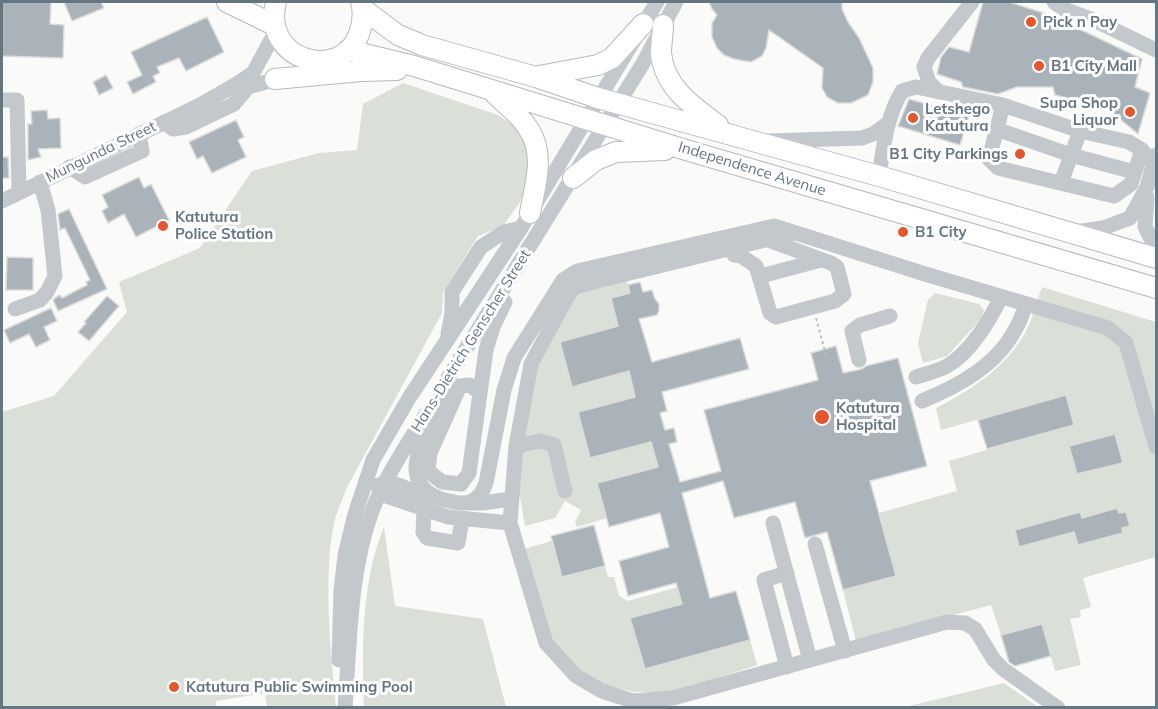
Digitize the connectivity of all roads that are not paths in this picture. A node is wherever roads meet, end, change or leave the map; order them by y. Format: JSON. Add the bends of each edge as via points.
{"nodes":[{"id":1,"x":227,"y":2,"type":"edge"},
{"id":2,"x":276,"y":2,"type":"edge"},
{"id":3,"x":657,"y":2,"type":"edge"},
{"id":4,"x":676,"y":2,"type":"edge"},
{"id":5,"x":972,"y":2,"type":"edge"},
{"id":6,"x":1054,"y":2,"type":"edge"},
{"id":7,"x":362,"y":4,"type":"edge"},
{"id":8,"x":643,"y":24,"type":"junction"},
{"id":9,"x":663,"y":25,"type":"junction"},
{"id":10,"x":275,"y":28,"type":"junction"},
{"id":11,"x":1156,"y":50,"type":"edge"},
{"id":12,"x":341,"y":54,"type":"junction"},
{"id":13,"x":432,"y":72,"type":"junction"},
{"id":14,"x":536,"y":77,"type":"junction"},
{"id":15,"x":275,"y":79,"type":"junction"},
{"id":16,"x":249,"y":86,"type":"junction"},
{"id":17,"x":492,"y":92,"type":"junction"},
{"id":18,"x":939,"y":92,"type":"junction"},
{"id":19,"x":216,"y":96,"type":"junction"},
{"id":20,"x":598,"y":98,"type":"junction"},
{"id":21,"x":2,"y":100,"type":"edge"},
{"id":22,"x":618,"y":103,"type":"junction"},
{"id":23,"x":1003,"y":105,"type":"junction"},
{"id":24,"x":164,"y":122,"type":"junction"},
{"id":25,"x":595,"y":122,"type":"junction"},
{"id":26,"x":887,"y":124,"type":"junction"},
{"id":27,"x":996,"y":129,"type":"junction"},
{"id":28,"x":1080,"y":131,"type":"junction"},
{"id":29,"x":727,"y":132,"type":"junction"},
{"id":30,"x":758,"y":141,"type":"junction"},
{"id":31,"x":686,"y":150,"type":"junction"},
{"id":32,"x":1071,"y":155,"type":"junction"},
{"id":33,"x":1150,"y":160,"type":"edge"},
{"id":34,"x":1134,"y":172,"type":"junction"},
{"id":35,"x":879,"y":176,"type":"junction"},
{"id":36,"x":573,"y":177,"type":"junction"},
{"id":37,"x":40,"y":182,"type":"junction"},
{"id":38,"x":1061,"y":183,"type":"junction"},
{"id":39,"x":19,"y":192,"type":"junction"},
{"id":40,"x":2,"y":201,"type":"edge"},
{"id":41,"x":525,"y":221,"type":"junction"},
{"id":42,"x":794,"y":233,"type":"junction"},
{"id":43,"x":1069,"y":233,"type":"junction"},
{"id":44,"x":537,"y":235,"type":"junction"},
{"id":45,"x":768,"y":240,"type":"junction"},
{"id":46,"x":1156,"y":248,"type":"edge"},
{"id":47,"x":734,"y":255,"type":"dead end"},
{"id":48,"x":1156,"y":258,"type":"edge"},
{"id":49,"x":821,"y":260,"type":"junction"},
{"id":50,"x":761,"y":276,"type":"junction"},
{"id":51,"x":1156,"y":288,"type":"edge"},
{"id":52,"x":1001,"y":297,"type":"junction"},
{"id":53,"x":1026,"y":304,"type":"junction"},
{"id":54,"x":15,"y":309,"type":"dead end"},
{"id":55,"x":890,"y":316,"type":"dead end"},
{"id":56,"x":446,"y":343,"type":"junction"},
{"id":57,"x":859,"y":360,"type":"dead end"},
{"id":58,"x":451,"y":373,"type":"junction"},
{"id":59,"x":916,"y":377,"type":"dead end"},
{"id":60,"x":480,"y":393,"type":"junction"},
{"id":61,"x":922,"y":401,"type":"dead end"},
{"id":62,"x":516,"y":446,"type":"junction"},
{"id":63,"x":1156,"y":447,"type":"edge"},
{"id":64,"x":373,"y":460,"type":"junction"},
{"id":65,"x":442,"y":483,"type":"junction"},
{"id":66,"x":382,"y":487,"type":"junction"},
{"id":67,"x":565,"y":491,"type":"dead end"},
{"id":68,"x":511,"y":499,"type":"junction"},
{"id":69,"x":432,"y":503,"type":"junction"},
{"id":70,"x":470,"y":503,"type":"junction"},
{"id":71,"x":355,"y":513,"type":"junction"},
{"id":72,"x":462,"y":520,"type":"junction"},
{"id":73,"x":773,"y":523,"type":"dead end"},
{"id":74,"x":510,"y":524,"type":"junction"},
{"id":75,"x":815,"y":544,"type":"dead end"},
{"id":76,"x":787,"y":573,"type":"junction"},
{"id":77,"x":844,"y":651,"type":"junction"},
{"id":78,"x":810,"y":660,"type":"junction"},
{"id":79,"x":787,"y":667,"type":"junction"},
{"id":80,"x":345,"y":708,"type":"edge"},
{"id":81,"x":1058,"y":708,"type":"edge"}],
"edges":[{"from":1,"to":10,"type":"main road","name":"Independence Avenue"},
{"from":2,"to":10,"type":"main road"},
{"from":3,"to":8,"type":"street","name":"Hans-Dietrich Genscher Street"},
{"from":4,"to":9,"type":"street","name":"Hans-Dietrich Genscher Street"},
{"from":5,"to":18,"type":"street","via":[[924,67],[929,82]]},
{"from":6,"to":11,"type":"street"},
{"from":7,"to":12,"type":"main road","name":"Independence Avenue","via":[[363,24],[358,38]]},
{"from":7,"to":14,"type":"main road","name":"Independence Avenue","via":[[398,35]]},
{"from":8,"to":14,"type":"main road","via":[[612,58],[598,65]]},
{"from":8,"to":20,"type":"street","name":"Hans-Dietrich Genscher Street"},
{"from":9,"to":22,"type":"street","name":"Hans-Dietrich Genscher Street"},
{"from":9,"to":29,"type":"main road","via":[[662,54],[676,91]]},
{"from":10,"to":12,"type":"main road","name":"Independence Avenue","via":[[287,48],[304,59],[324,61]]},
{"from":10,"to":19,"type":"street","via":[[253,73]]},
{"from":12,"to":13,"type":"main road","name":"Independence Avenue"},
{"from":12,"to":15,"type":"street","via":[[303,72]]},
{"from":13,"to":15,"type":"main road","via":[[391,69]]},
{"from":13,"to":17,"type":"main road","name":"Independence Avenue"},
{"from":14,"to":20,"type":"main road","name":"Independence Avenue"},
{"from":15,"to":16,"type":"street"},
{"from":16,"to":19,"type":"street"},
{"from":16,"to":24,"type":"street","via":[[234,104],[186,127],[173,129]]},
{"from":17,"to":25,"type":"main road","name":"Independence Avenue"},
{"from":17,"to":41,"type":"main road","via":[[527,127],[535,144],[539,161]]},
{"from":18,"to":23,"type":"street"},
{"from":18,"to":26,"type":"street","via":[[916,87],[902,91]]},
{"from":19,"to":24,"type":"street","name":"Mungunda Street"},
{"from":20,"to":22,"type":"main road","name":"Independence Avenue"},
{"from":20,"to":25,"type":"street","name":"Hans-Dietrich Genscher Street"},
{"from":21,"to":39,"type":"street","via":[[17,100]]},
{"from":22,"to":25,"type":"street","name":"Hans-Dietrich Genscher Street"},
{"from":22,"to":29,"type":"main road","name":"Independence Avenue"},
{"from":23,"to":27,"type":"street"},
{"from":23,"to":28,"type":"street"},
{"from":24,"to":37,"type":"street","name":"Mungunda Street"},
{"from":25,"to":31,"type":"main road","name":"Independence Avenue"},
{"from":25,"to":36,"type":"street","name":"Hans-Dietrich Genscher Street"},
{"from":25,"to":41,"type":"street","name":"Hans-Dietrich Genscher Street"},
{"from":26,"to":30,"type":"street","via":[[862,138]]},
{"from":26,"to":35,"type":"street"},
{"from":27,"to":32,"type":"street"},
{"from":27,"to":38,"type":"street","via":[[989,159],[998,168]]},
{"from":28,"to":32,"type":"street"},
{"from":28,"to":33,"type":"street","via":[[1129,142]]},
{"from":29,"to":30,"type":"main road","name":"Independence Avenue"},
{"from":30,"to":35,"type":"main road","name":"Independence Avenue"},
{"from":31,"to":36,"type":"main road","via":[[616,152],[596,160]]},
{"from":31,"to":51,"type":"main road","name":"Independence Avenue"},
{"from":32,"to":34,"type":"street"},
{"from":32,"to":38,"type":"street"},
{"from":33,"to":34,"type":"street"},
{"from":33,"to":43,"type":"street","via":[[1141,200],[1130,218],[1103,228]]},
{"from":33,"to":46,"type":"street","via":[[1144,216]]},
{"from":34,"to":38,"type":"street","via":[[1131,184],[1114,196]]},
{"from":35,"to":43,"type":"main road","name":"Independence Avenue"},
{"from":36,"to":44,"type":"street","name":"Hans-Dietrich Genscher Street"},
{"from":37,"to":39,"type":"street","name":"Mungunda Street"},
{"from":37,"to":54,"type":"street","via":[[48,210],[55,276],[40,300]]},
{"from":39,"to":40,"type":"street","name":"Mungunda Street"},
{"from":41,"to":56,"type":"street","name":"Hans-Dietrich Genscher Street"},
{"from":41,"to":56,"type":"street","via":[[481,247],[452,292]]},
{"from":42,"to":45,"type":"street"},
{"from":42,"to":52,"type":"street"},
{"from":42,"to":70,"type":"street","via":[[774,226],[577,271],[563,280],[514,358],[486,483]]},
{"from":43,"to":48,"type":"main road","name":"Independence Avenue"},
{"from":44,"to":58,"type":"street","name":"Hans-Dietrich Genscher Street"},
{"from":44,"to":60,"type":"street","via":[[493,327]]},
{"from":45,"to":49,"type":"street"},
{"from":45,"to":62,"type":"street","via":[[573,288],[531,364]]},
{"from":47,"to":50,"type":"street","via":[[752,262]]},
{"from":49,"to":50,"type":"street"},
{"from":49,"to":50,"type":"street","via":[[837,267],[844,294],[835,301],[776,317],[770,313]]},
{"from":52,"to":53,"type":"street"},
{"from":52,"to":59,"type":"street","via":[[972,344],[947,366]]},
{"from":53,"to":61,"type":"street","via":[[1015,331],[996,356],[952,388]]},
{"from":53,"to":63,"type":"street","via":[[1108,328],[1126,343]]},
{"from":55,"to":57,"type":"street","via":[[852,331]]},
{"from":56,"to":64,"type":"street","name":"Hans-Dietrich Genscher Street"},
{"from":58,"to":66,"type":"street","name":"Hans-Dietrich Genscher Street"},
{"from":58,"to":69,"type":"street","via":[[416,456],[416,472]]},
{"from":60,"to":65,"type":"street","via":[[469,473],[461,484]]},
{"from":60,"to":65,"type":"street","via":[[470,385],[460,386],[430,453],[428,471]]},
{"from":62,"to":67,"type":"street","via":[[540,441],[554,445]]},
{"from":62,"to":68,"type":"street"},
{"from":64,"to":66,"type":"street"},
{"from":64,"to":71,"type":"street","name":"Hans-Dietrich Genscher Street"},
{"from":65,"to":69,"type":"street"},
{"from":66,"to":69,"type":"street"},
{"from":66,"to":71,"type":"street"},
{"from":66,"to":80,"type":"street","name":"Hans-Dietrich Genscher Street","via":[[355,576]]},
{"from":68,"to":70,"type":"street"},
{"from":68,"to":74,"type":"street"},
{"from":69,"to":70,"type":"street"},
{"from":69,"to":72,"type":"street"},
{"from":69,"to":72,"type":"street","via":[[423,532],[427,538],[458,543]]},
{"from":71,"to":80,"type":"street","name":"Hans-Dietrich Genscher Street","via":[[341,591],[339,661]]},
{"from":72,"to":74,"type":"street"},
{"from":73,"to":76,"type":"street"},
{"from":74,"to":79,"type":"street","via":[[546,643],[576,676],[602,691],[633,701],[673,698]]},
{"from":75,"to":77,"type":"street"},
{"from":76,"to":78,"type":"street"},
{"from":76,"to":79,"type":"street","via":[[764,580]]},
{"from":77,"to":78,"type":"street"},
{"from":77,"to":81,"type":"street","via":[[947,622],[965,623],[975,629],[1003,669]]},
{"from":78,"to":79,"type":"street"}]}
